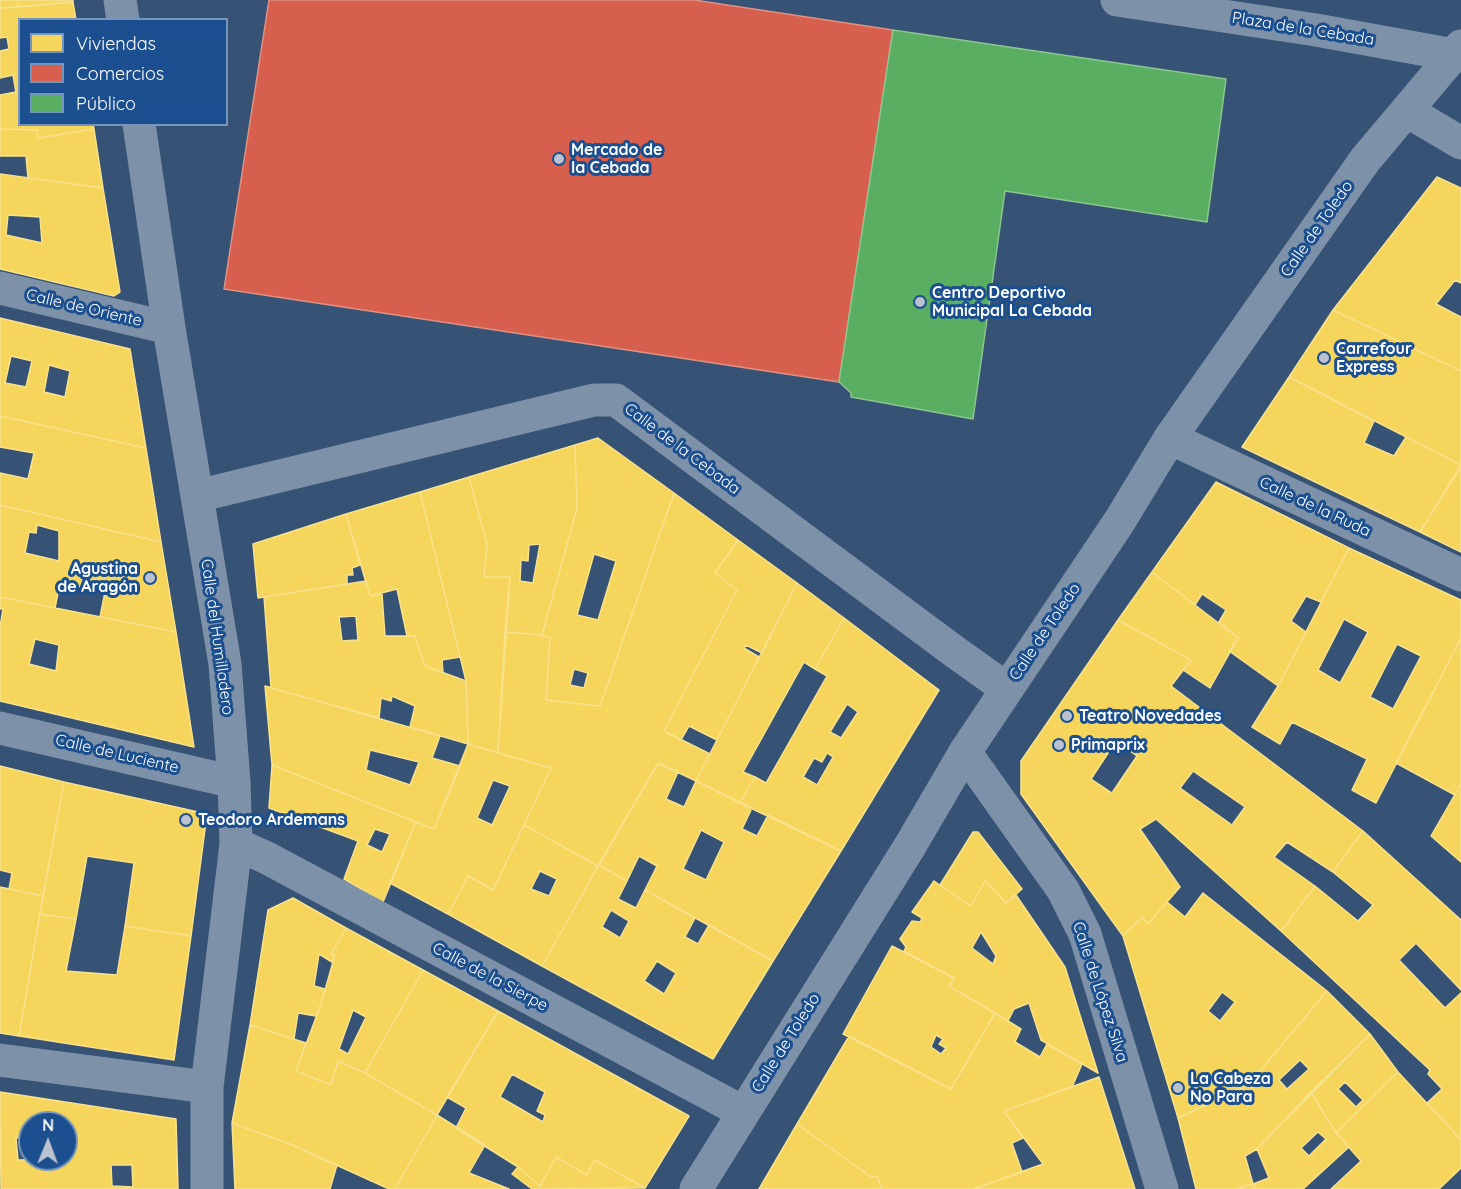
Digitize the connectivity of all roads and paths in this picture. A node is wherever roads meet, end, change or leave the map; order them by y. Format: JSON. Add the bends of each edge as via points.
{"nodes":[{"id":1,"x":120,"y":0,"type":"edge"},
{"id":2,"x":1117,"y":0,"type":"edge"},
{"id":3,"x":123,"y":18,"type":"edge"},
{"id":4,"x":1457,"y":50,"type":"edge"},
{"id":5,"x":1414,"y":102,"type":"junction"},
{"id":6,"x":139,"y":126,"type":"edge"},
{"id":7,"x":1461,"y":143,"type":"edge"},
{"id":8,"x":0,"y":288,"type":"edge"},
{"id":9,"x":169,"y":328,"type":"junction"},
{"id":10,"x":1170,"y":438,"type":"junction"},
{"id":11,"x":197,"y":496,"type":"junction"},
{"id":12,"x":1461,"y":575,"type":"edge"},
{"id":13,"x":1007,"y":689,"type":"junction"},
{"id":14,"x":0,"y":728,"type":"edge"},
{"id":15,"x":965,"y":752,"type":"junction"},
{"id":16,"x":234,"y":782,"type":"junction"},
{"id":17,"x":236,"y":844,"type":"junction"},
{"id":18,"x":0,"y":1060,"type":"edge"},
{"id":19,"x":207,"y":1087,"type":"junction"},
{"id":20,"x":743,"y":1112,"type":"junction"},
{"id":21,"x":207,"y":1189,"type":"edge"},
{"id":22,"x":696,"y":1189,"type":"edge"},
{"id":23,"x":1162,"y":1189,"type":"edge"}],
"edges":[{"from":1,"to":3,"type":"street"},
{"from":2,"to":4,"type":"street","name":"Plaza de la Cebada"},
{"from":4,"to":5,"type":"street","name":"Plaza de la Cebada"},
{"from":5,"to":7,"type":"street"},
{"from":5,"to":10,"type":"street","name":"Calle de Toledo","via":[[1365,160]]},
{"from":6,"to":9,"type":"street","name":"Calle del Humilladero"},
{"from":8,"to":9,"type":"street","name":"Calle de Oriente"},
{"from":9,"to":11,"type":"street","name":"Calle del Humilladero"},
{"from":10,"to":12,"type":"street","name":"Calle de la Ruda"},
{"from":10,"to":13,"type":"street","name":"Calle de Toledo"},
{"from":11,"to":13,"type":"street","name":"Calle de la Cebada","via":[[594,400],[616,400]]},
{"from":11,"to":16,"type":"street","name":"Calle del Humilladero","via":[[225,664]]},
{"from":13,"to":15,"type":"street","name":"Calle de Toledo"},
{"from":14,"to":16,"type":"street","name":"Calle de Luciente"},
{"from":15,"to":20,"type":"street","name":"Calle de Toledo"},
{"from":15,"to":23,"type":"street","name":"Calle de López Silva","via":[[1063,890],[1085,934]]},
{"from":16,"to":17,"type":"street","name":"Calle del Humilladero"},
{"from":17,"to":19,"type":"street","name":"Calle del Humilladero"},
{"from":17,"to":20,"type":"street","name":"Calle de la Sierpe"},
{"from":18,"to":19,"type":"street"},
{"from":19,"to":21,"type":"street","name":"Calle del Humilladero"},
{"from":20,"to":22,"type":"street","name":"Calle de Toledo"}]}
